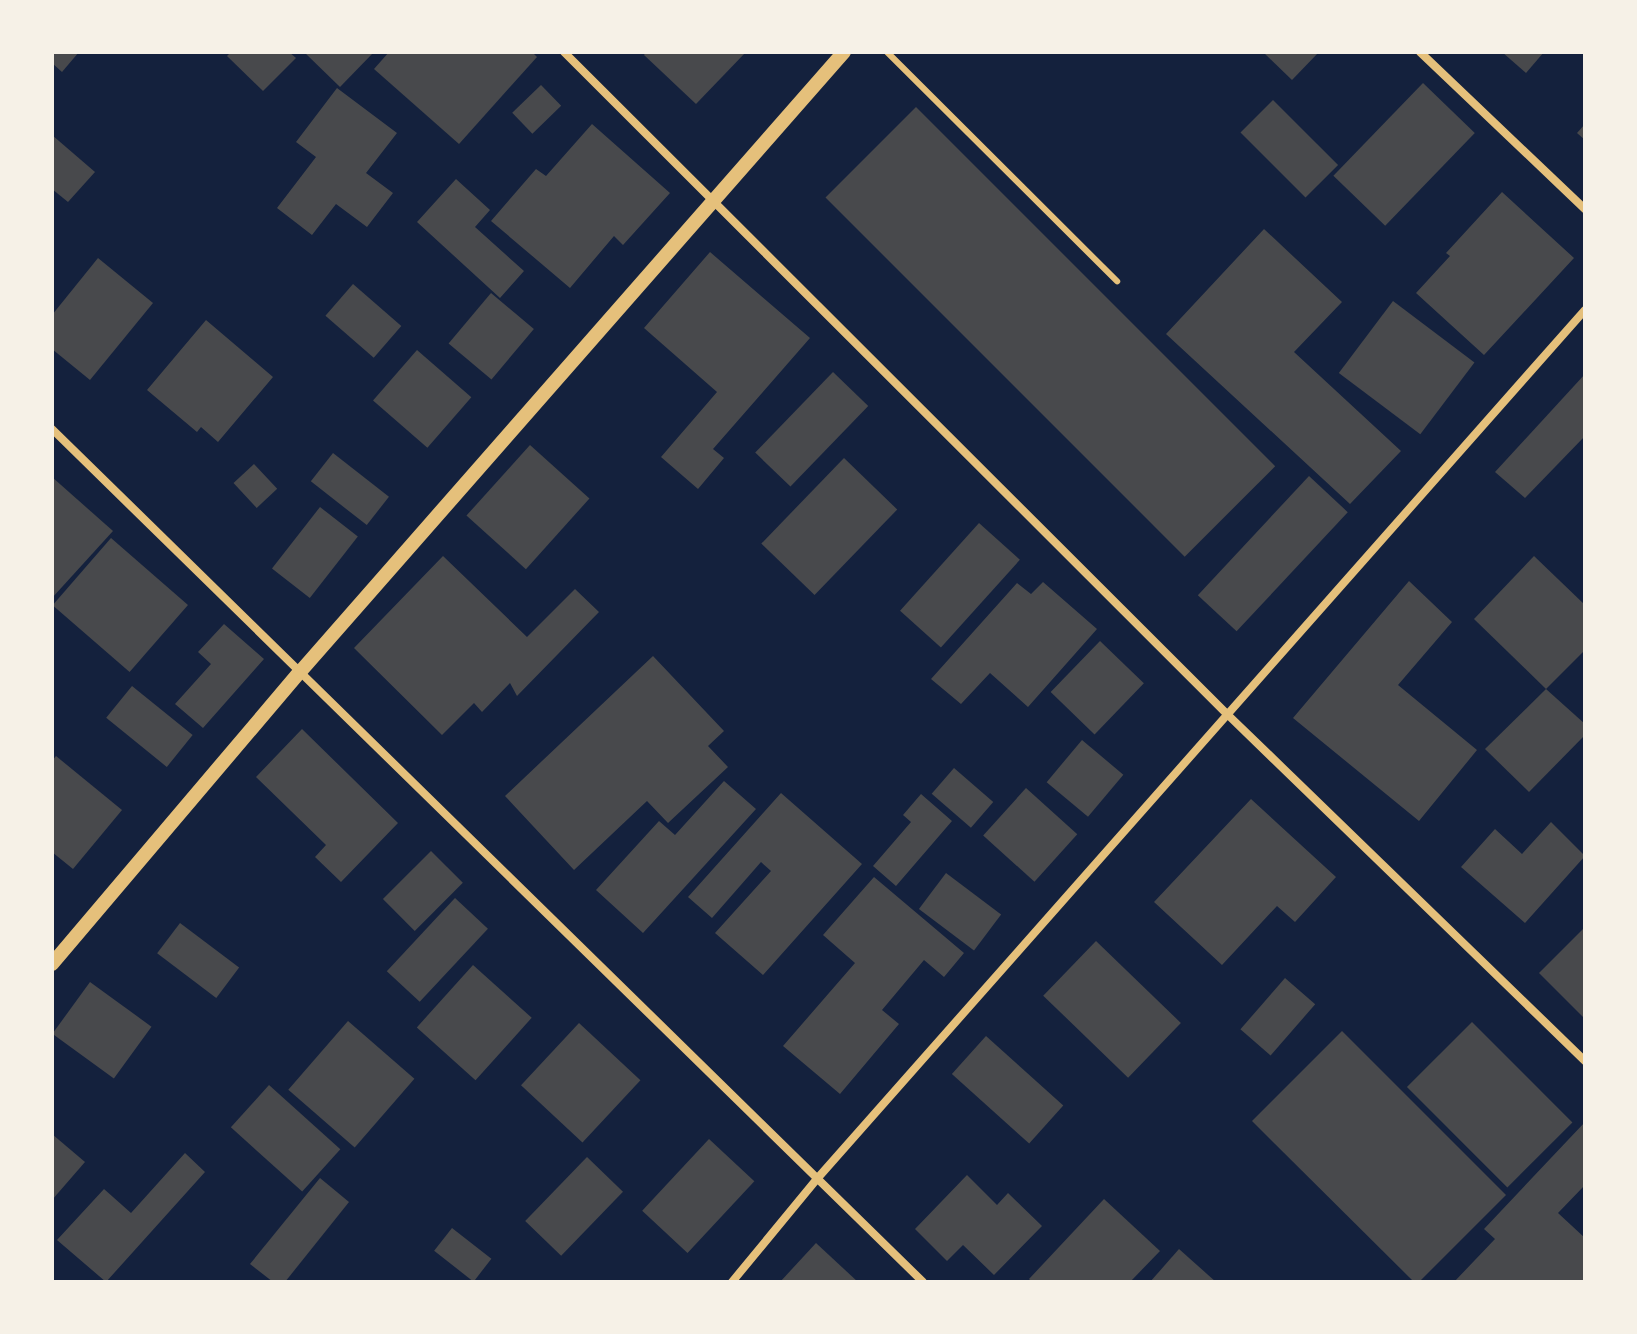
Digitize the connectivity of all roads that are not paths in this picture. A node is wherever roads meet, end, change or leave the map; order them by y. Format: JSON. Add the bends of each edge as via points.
{"nodes":[{"id":1,"x":564,"y":52,"type":"edge"},
{"id":2,"x":844,"y":52,"type":"edge"},
{"id":3,"x":887,"y":52,"type":"edge"},
{"id":4,"x":1420,"y":52,"type":"edge"},
{"id":5,"x":714,"y":203,"type":"junction"},
{"id":6,"x":1585,"y":209,"type":"edge"},
{"id":7,"x":1117,"y":281,"type":"dead end"},
{"id":8,"x":1585,"y":310,"type":"edge"},
{"id":9,"x":52,"y":429,"type":"edge"},
{"id":10,"x":300,"y":672,"type":"junction"},
{"id":11,"x":1227,"y":714,"type":"junction"},
{"id":12,"x":52,"y":964,"type":"edge"},
{"id":13,"x":1585,"y":1061,"type":"edge"},
{"id":14,"x":816,"y":1180,"type":"junction"},
{"id":15,"x":732,"y":1282,"type":"edge"},
{"id":16,"x":923,"y":1282,"type":"edge"}],
"edges":[{"from":1,"to":5,"type":"street"},
{"from":2,"to":5,"type":"street"},
{"from":3,"to":7,"type":"lane"},
{"from":4,"to":6,"type":"street"},
{"from":5,"to":10,"type":"street"},
{"from":5,"to":11,"type":"street"},
{"from":8,"to":11,"type":"street"},
{"from":9,"to":10,"type":"street"},
{"from":10,"to":12,"type":"street"},
{"from":10,"to":14,"type":"street"},
{"from":11,"to":13,"type":"street"},
{"from":11,"to":14,"type":"street"},
{"from":14,"to":15,"type":"street"},
{"from":14,"to":16,"type":"street"}]}
